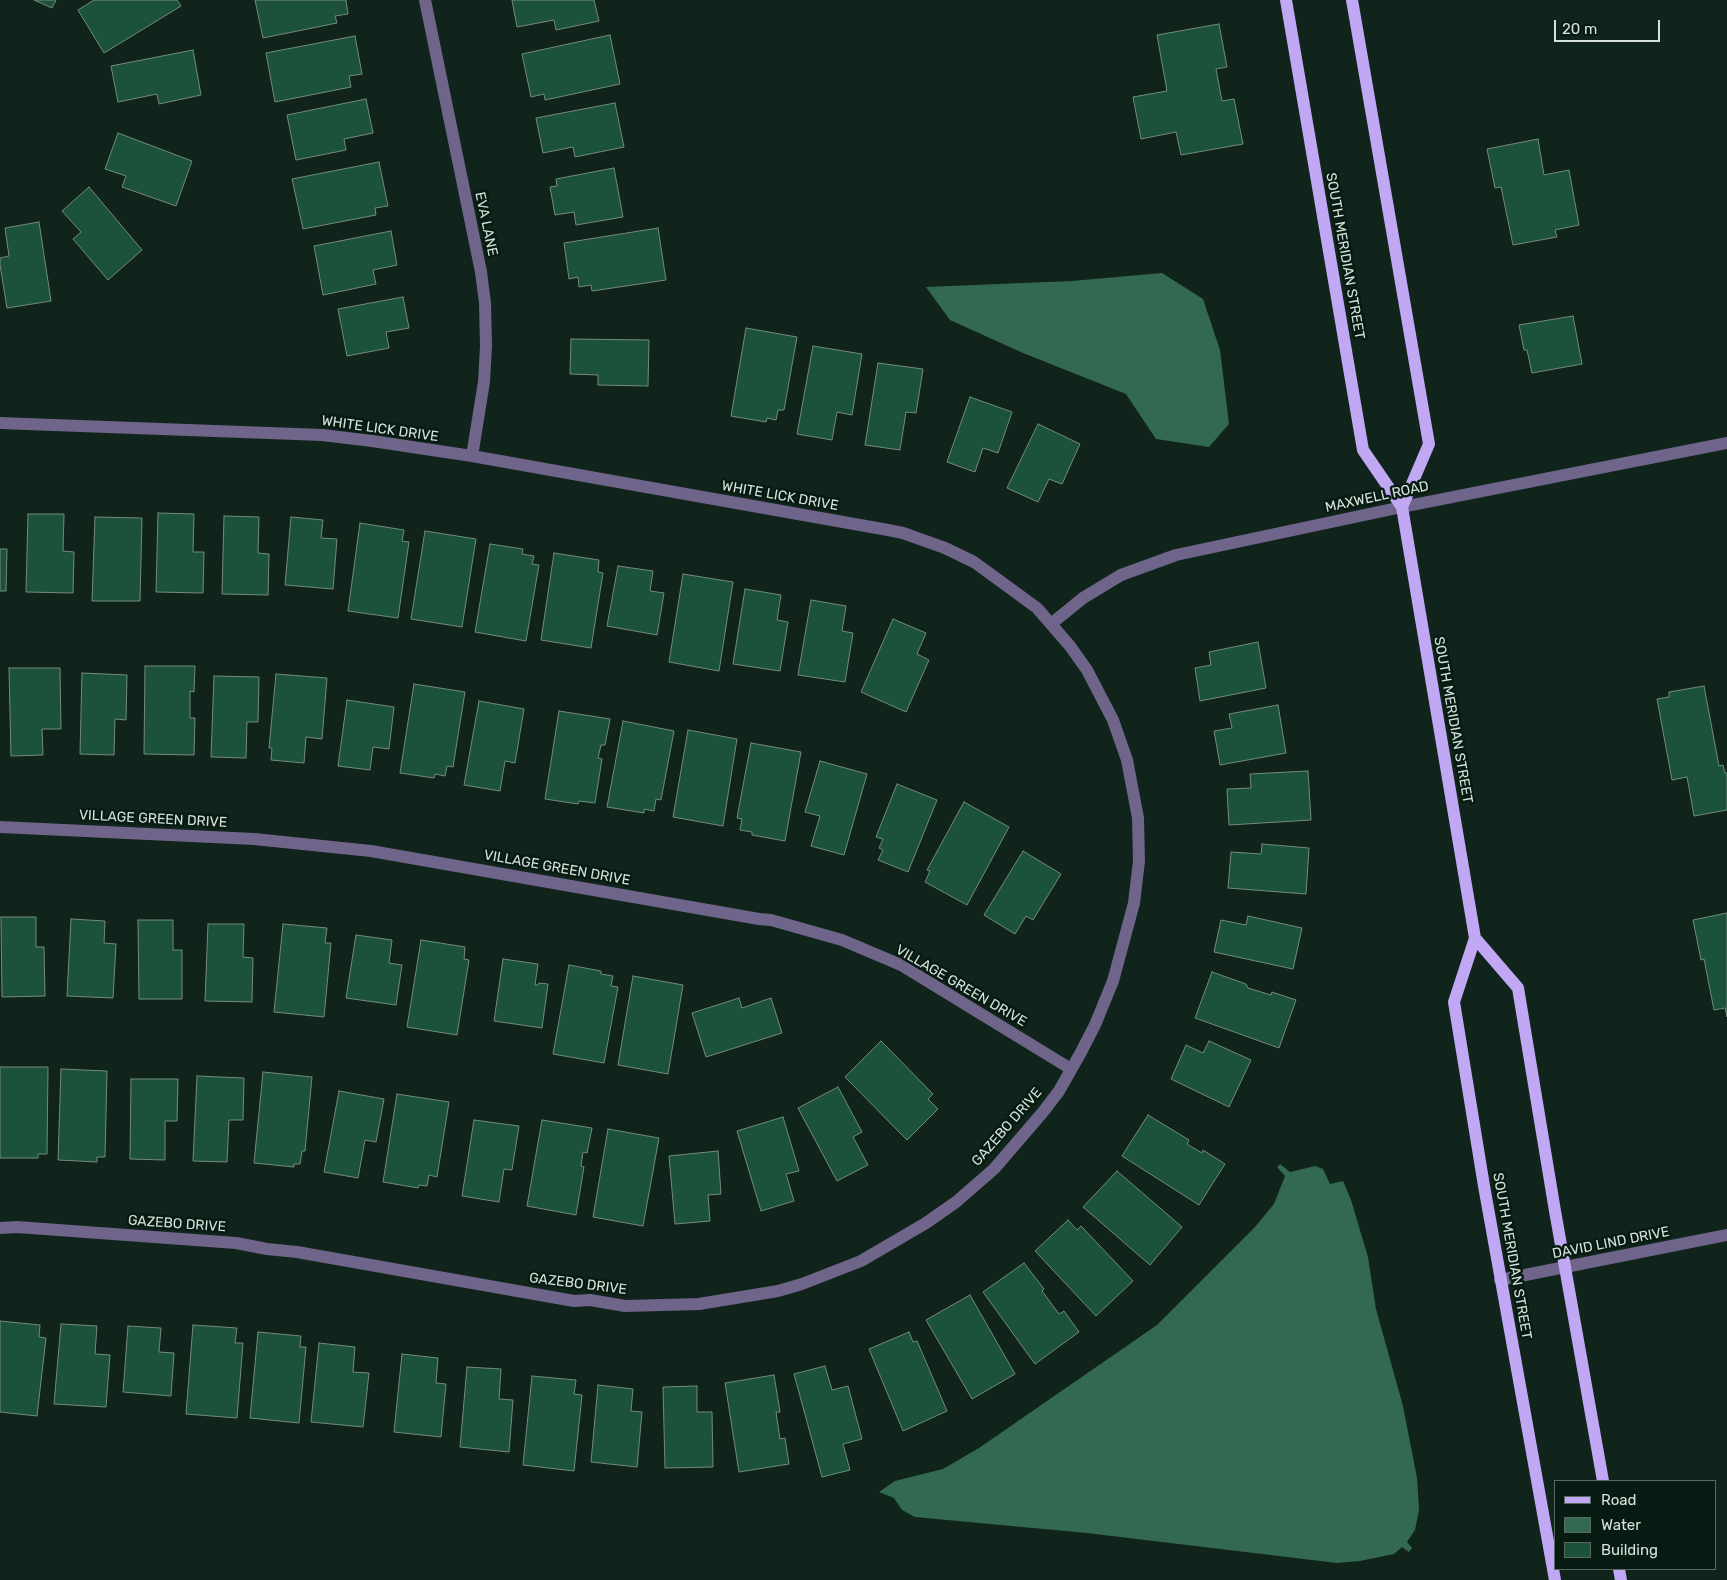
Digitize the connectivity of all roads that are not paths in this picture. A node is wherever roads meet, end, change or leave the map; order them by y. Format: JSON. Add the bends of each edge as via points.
{"nodes":[{"id":1,"x":425,"y":0,"type":"edge"},
{"id":2,"x":1286,"y":0,"type":"edge"},
{"id":3,"x":1352,"y":0,"type":"edge"},
{"id":4,"x":0,"y":422,"type":"edge"},
{"id":5,"x":1727,"y":442,"type":"edge"},
{"id":6,"x":472,"y":456,"type":"junction"},
{"id":7,"x":1402,"y":507,"type":"junction"},
{"id":8,"x":1051,"y":624,"type":"junction"},
{"id":9,"x":0,"y":827,"type":"edge"},
{"id":10,"x":1475,"y":938,"type":"junction"},
{"id":11,"x":1072,"y":1069,"type":"junction"},
{"id":12,"x":0,"y":1228,"type":"edge"},
{"id":13,"x":1727,"y":1235,"type":"edge"},
{"id":14,"x":1565,"y":1267,"type":"junction"},
{"id":15,"x":1500,"y":1280,"type":"junction"},
{"id":16,"x":1604,"y":1480,"type":"edge"},
{"id":17,"x":1555,"y":1580,"type":"edge"}],
"edges":[{"from":1,"to":6,"type":"street","name":"EVA LANE","via":[[485,303],[484,382]]},
{"from":2,"to":7,"type":"main road","name":"SOUTH MERIDIAN STREET","via":[[1363,450]]},
{"from":3,"to":7,"type":"main road","via":[[1429,444]]},
{"from":4,"to":6,"type":"street","name":"WHITE LICK DRIVE","via":[[322,435]]},
{"from":5,"to":7,"type":"street","name":"MAXWELL ROAD"},
{"from":6,"to":8,"type":"street","name":"WHITE LICK DRIVE","via":[[903,533],[974,562],[1020,594]]},
{"from":7,"to":8,"type":"street","name":"MAXWELL ROAD","via":[[1176,555],[1121,575],[1083,598]]},
{"from":7,"to":10,"type":"main road","name":"SOUTH MERIDIAN STREET"},
{"from":8,"to":11,"type":"street","name":"WHITE LICK DRIVE","via":[[1087,670],[1113,720],[1127,760],[1138,818],[1139,861],[1123,950],[1105,1003]]},
{"from":9,"to":11,"type":"street","name":"VILLAGE GREEN DRIVE","via":[[254,839],[371,851],[771,920],[842,940],[901,965]]},
{"from":10,"to":14,"type":"main road","via":[[1518,988]]},
{"from":10,"to":15,"type":"main road","name":"SOUTH MERIDIAN STREET","via":[[1454,1002]]},
{"from":11,"to":12,"type":"street","name":"GAZEBO DRIVE","via":[[1043,1112],[998,1164],[956,1202],[914,1231],[861,1261],[802,1284],[699,1304],[625,1306],[590,1300],[574,1301],[236,1244]]},
{"from":13,"to":14,"type":"street","name":"DAVID LIND DRIVE"},
{"from":14,"to":15,"type":"street","name":"DAVID LIND DRIVE"},
{"from":14,"to":16,"type":"main road"},
{"from":15,"to":17,"type":"main road","name":"SOUTH MERIDIAN STREET"}]}
